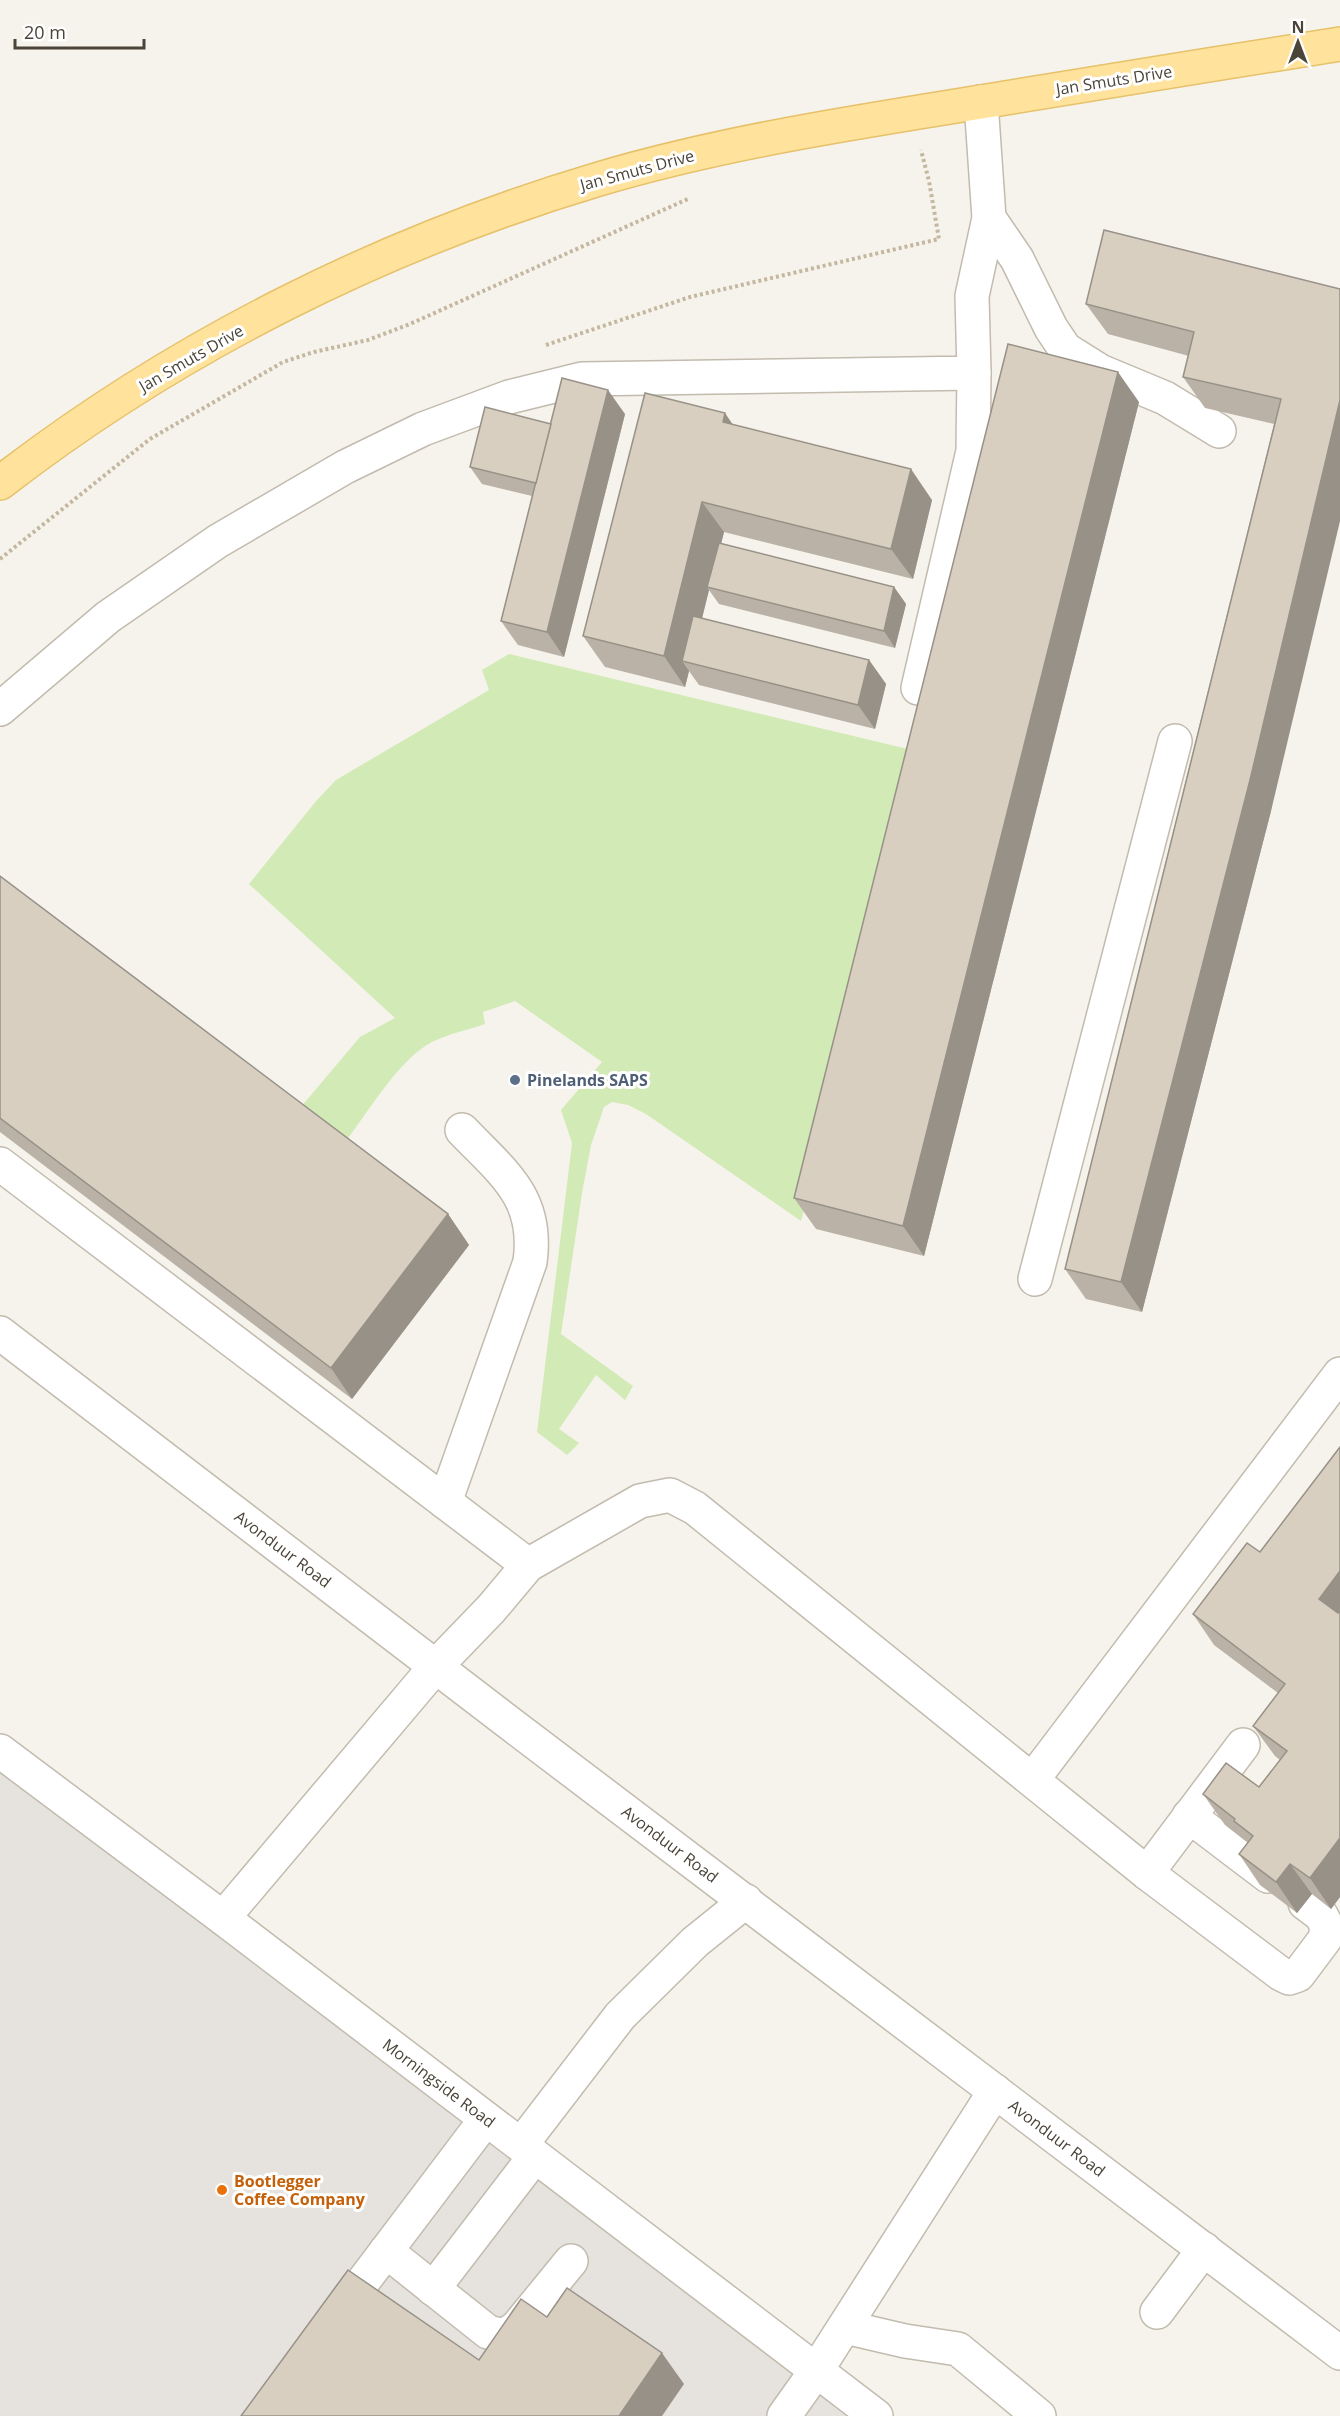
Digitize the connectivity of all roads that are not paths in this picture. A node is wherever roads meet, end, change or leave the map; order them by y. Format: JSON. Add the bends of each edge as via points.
{"nodes":[{"id":1,"x":1340,"y":44,"type":"edge"},
{"id":2,"x":981,"y":102,"type":"junction"},
{"id":3,"x":989,"y":218,"type":"junction"},
{"id":4,"x":974,"y":373,"type":"junction"},
{"id":5,"x":1219,"y":431,"type":"dead end"},
{"id":6,"x":0,"y":483,"type":"edge"},
{"id":7,"x":918,"y":688,"type":"dead end"},
{"id":8,"x":0,"y":709,"type":"edge"},
{"id":9,"x":1175,"y":741,"type":"dead end"},
{"id":10,"x":462,"y":1130,"type":"dead end"},
{"id":11,"x":0,"y":1164,"type":"edge"},
{"id":12,"x":1035,"y":1279,"type":"dead end"},
{"id":13,"x":0,"y":1333,"type":"edge"},
{"id":14,"x":1340,"y":1374,"type":"edge"},
{"id":15,"x":445,"y":1502,"type":"junction"},
{"id":16,"x":528,"y":1565,"type":"junction"},
{"id":17,"x":436,"y":1666,"type":"junction"},
{"id":18,"x":1243,"y":1745,"type":"dead end"},
{"id":19,"x":0,"y":1751,"type":"edge"},
{"id":20,"x":1033,"y":1779,"type":"junction"},
{"id":21,"x":1190,"y":1816,"type":"junction"},
{"id":22,"x":1147,"y":1873,"type":"junction"},
{"id":23,"x":1268,"y":1876,"type":"edge"},
{"id":24,"x":746,"y":1902,"type":"junction"},
{"id":25,"x":1305,"y":1903,"type":"edge"},
{"id":26,"x":223,"y":1918,"type":"junction"},
{"id":27,"x":995,"y":2091,"type":"junction"},
{"id":28,"x":486,"y":2119,"type":"junction"},
{"id":29,"x":528,"y":2151,"type":"junction"},
{"id":30,"x":1204,"y":2249,"type":"junction"},
{"id":31,"x":386,"y":2252,"type":"junction"},
{"id":32,"x":571,"y":2261,"type":"dead end"},
{"id":33,"x":433,"y":2289,"type":"junction"},
{"id":34,"x":1157,"y":2312,"type":"dead end"},
{"id":35,"x":845,"y":2327,"type":"junction"},
{"id":36,"x":317,"y":2343,"type":"edge"},
{"id":37,"x":1340,"y":2354,"type":"edge"},
{"id":38,"x":816,"y":2372,"type":"junction"},
{"id":39,"x":784,"y":2416,"type":"edge"},
{"id":40,"x":876,"y":2416,"type":"edge"},
{"id":41,"x":1039,"y":2416,"type":"edge"}],
"edges":[{"from":1,"to":2,"type":"main road","name":"Jan Smuts Drive"},
{"from":2,"to":3,"type":"street"},
{"from":2,"to":6,"type":"main road","name":"Jan Smuts Drive","via":[[813,129],[705,152],[599,179],[494,214],[392,254],[203,349],[117,401]]},
{"from":3,"to":4,"type":"street","via":[[972,296]]},
{"from":3,"to":5,"type":"street","via":[[1017,259],[1065,349],[1100,371],[1165,398]]},
{"from":4,"to":7,"type":"street","via":[[973,451]]},
{"from":4,"to":8,"type":"street","via":[[582,379],[509,397],[423,429],[374,453],[218,541],[108,616]]},
{"from":9,"to":12,"type":"street"},
{"from":10,"to":15,"type":"street","via":[[522,1198],[530,1221],[532,1245],[530,1262]]},
{"from":11,"to":15,"type":"street"},
{"from":13,"to":17,"type":"street","name":"Avonduur Road"},
{"from":14,"to":20,"type":"street"},
{"from":15,"to":16,"type":"street"},
{"from":16,"to":17,"type":"street"},
{"from":16,"to":20,"type":"street","via":[[640,1501],[670,1495],[695,1508]]},
{"from":17,"to":24,"type":"street","name":"Avonduur Road"},
{"from":17,"to":26,"type":"street"},
{"from":18,"to":21,"type":"street"},
{"from":19,"to":26,"type":"street","name":"Morningside Road"},
{"from":20,"to":22,"type":"street"},
{"from":21,"to":22,"type":"street"},
{"from":21,"to":23,"type":"street"},
{"from":22,"to":25,"type":"street","via":[[1290,1978],[1298,1975],[1325,1939],[1327,1926],[1321,1915]]},
{"from":24,"to":27,"type":"street","name":"Avonduur Road"},
{"from":24,"to":29,"type":"street","via":[[695,1942],[620,2016]]},
{"from":26,"to":28,"type":"street","name":"Morningside Road"},
{"from":27,"to":30,"type":"street","name":"Avonduur Road"},
{"from":27,"to":35,"type":"street"},
{"from":28,"to":29,"type":"street","name":"Morningside Road"},
{"from":28,"to":31,"type":"street"},
{"from":29,"to":33,"type":"street"},
{"from":29,"to":38,"type":"street","name":"Morningside Road"},
{"from":30,"to":34,"type":"street"},
{"from":30,"to":37,"type":"street","name":"Avonduur Road"},
{"from":31,"to":33,"type":"street"},
{"from":31,"to":36,"type":"street"},
{"from":32,"to":33,"type":"street","via":[[517,2327],[504,2336],[488,2332]]},
{"from":35,"to":38,"type":"street"},
{"from":35,"to":41,"type":"street","via":[[905,2342],[958,2349]]},
{"from":38,"to":39,"type":"street"},
{"from":38,"to":40,"type":"street","name":"Morningside Road"}]}
